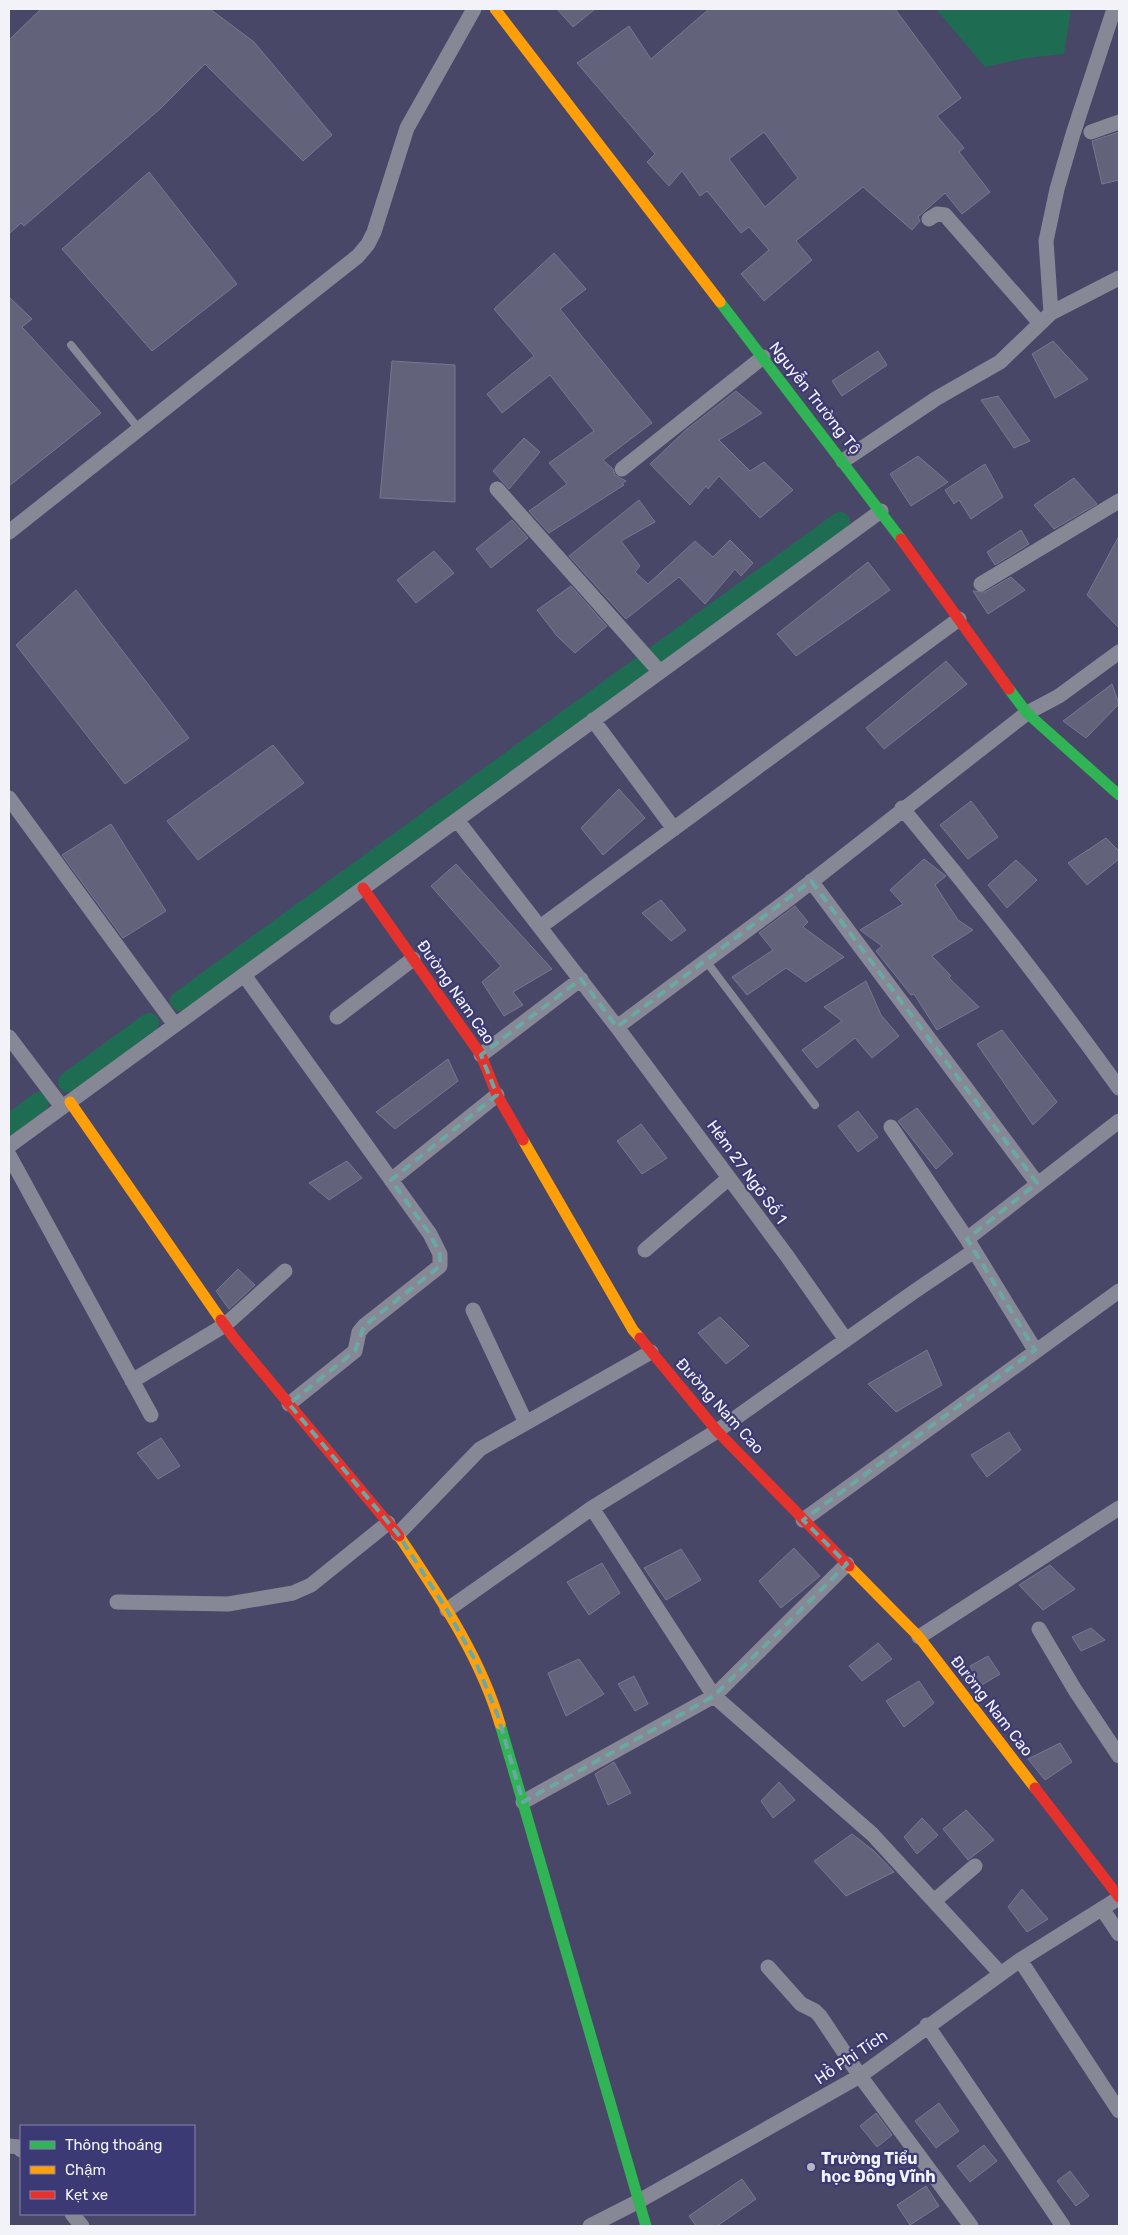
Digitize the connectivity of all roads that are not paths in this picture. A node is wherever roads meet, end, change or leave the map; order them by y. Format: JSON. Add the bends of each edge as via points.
{"nodes":[{"id":1,"x":474,"y":9,"type":"edge"},
{"id":2,"x":495,"y":9,"type":"edge"},
{"id":3,"x":1114,"y":9,"type":"edge"},
{"id":4,"x":1119,"y":122,"type":"edge"},
{"id":5,"x":1092,"y":132,"type":"dead end"},
{"id":6,"x":929,"y":219,"type":"dead end"},
{"id":7,"x":1119,"y":278,"type":"edge"},
{"id":8,"x":1046,"y":318,"type":"junction"},
{"id":9,"x":71,"y":345,"type":"dead end"},
{"id":10,"x":763,"y":357,"type":"junction"},
{"id":11,"x":139,"y":429,"type":"junction"},
{"id":12,"x":843,"y":461,"type":"junction"},
{"id":13,"x":622,"y":468,"type":"dead end"},
{"id":14,"x":497,"y":489,"type":"dead end"},
{"id":15,"x":1119,"y":501,"type":"edge"},
{"id":16,"x":881,"y":511,"type":"junction"},
{"id":17,"x":9,"y":532,"type":"edge"},
{"id":18,"x":981,"y":584,"type":"dead end"},
{"id":19,"x":959,"y":619,"type":"junction"},
{"id":20,"x":1119,"y":652,"type":"edge"},
{"id":21,"x":660,"y":672,"type":"junction"},
{"id":22,"x":1026,"y":713,"type":"junction"},
{"id":23,"x":593,"y":720,"type":"junction"},
{"id":24,"x":1119,"y":795,"type":"edge"},
{"id":25,"x":9,"y":798,"type":"edge"},
{"id":26,"x":902,"y":808,"type":"junction"},
{"id":27,"x":457,"y":820,"type":"junction"},
{"id":28,"x":674,"y":829,"type":"junction"},
{"id":29,"x":811,"y":881,"type":"junction"},
{"id":30,"x":363,"y":888,"type":"junction"},
{"id":31,"x":540,"y":927,"type":"junction"},
{"id":32,"x":413,"y":959,"type":"junction"},
{"id":33,"x":706,"y":961,"type":"junction"},
{"id":34,"x":244,"y":975,"type":"junction"},
{"id":35,"x":581,"y":980,"type":"junction"},
{"id":36,"x":337,"y":1017,"type":"dead end"},
{"id":37,"x":175,"y":1025,"type":"junction"},
{"id":38,"x":617,"y":1027,"type":"junction"},
{"id":39,"x":9,"y":1037,"type":"edge"},
{"id":40,"x":481,"y":1055,"type":"junction"},
{"id":41,"x":1119,"y":1088,"type":"edge"},
{"id":42,"x":497,"y":1095,"type":"junction"},
{"id":43,"x":66,"y":1104,"type":"junction"},
{"id":44,"x":815,"y":1104,"type":"dead end"},
{"id":45,"x":1119,"y":1121,"type":"edge"},
{"id":46,"x":892,"y":1127,"type":"dead end"},
{"id":47,"x":9,"y":1146,"type":"edge"},
{"id":48,"x":9,"y":1155,"type":"edge"},
{"id":49,"x":729,"y":1178,"type":"junction"},
{"id":50,"x":391,"y":1180,"type":"junction"},
{"id":51,"x":1036,"y":1183,"type":"junction"},
{"id":52,"x":970,"y":1245,"type":"junction"},
{"id":53,"x":645,"y":1250,"type":"dead end"},
{"id":54,"x":285,"y":1271,"type":"dead end"},
{"id":55,"x":1119,"y":1291,"type":"edge"},
{"id":56,"x":473,"y":1310,"type":"dead end"},
{"id":57,"x":225,"y":1324,"type":"junction"},
{"id":58,"x":846,"y":1340,"type":"junction"},
{"id":59,"x":1035,"y":1350,"type":"junction"},
{"id":60,"x":651,"y":1352,"type":"junction"},
{"id":61,"x":132,"y":1381,"type":"junction"},
{"id":62,"x":289,"y":1404,"type":"junction"},
{"id":63,"x":151,"y":1415,"type":"dead end"},
{"id":64,"x":526,"y":1423,"type":"junction"},
{"id":65,"x":716,"y":1431,"type":"junction"},
{"id":66,"x":592,"y":1508,"type":"junction"},
{"id":67,"x":1119,"y":1508,"type":"edge"},
{"id":68,"x":804,"y":1520,"type":"junction"},
{"id":69,"x":393,"y":1528,"type":"junction"},
{"id":70,"x":847,"y":1564,"type":"junction"},
{"id":71,"x":117,"y":1602,"type":"dead end"},
{"id":72,"x":447,"y":1610,"type":"junction"},
{"id":73,"x":1040,"y":1629,"type":"dead end"},
{"id":74,"x":918,"y":1637,"type":"junction"},
{"id":75,"x":714,"y":1696,"type":"junction"},
{"id":76,"x":1119,"y":1756,"type":"edge"},
{"id":77,"x":523,"y":1802,"type":"junction"},
{"id":78,"x":975,"y":1866,"type":"dead end"},
{"id":79,"x":1119,"y":1898,"type":"edge"},
{"id":80,"x":934,"y":1901,"type":"junction"},
{"id":81,"x":1103,"y":1910,"type":"junction"},
{"id":82,"x":1119,"y":1934,"type":"edge"},
{"id":83,"x":1020,"y":1960,"type":"junction"},
{"id":84,"x":768,"y":1967,"type":"dead end"},
{"id":85,"x":1001,"y":1974,"type":"junction"},
{"id":86,"x":927,"y":2026,"type":"junction"},
{"id":87,"x":860,"y":2076,"type":"junction"},
{"id":88,"x":1119,"y":2111,"type":"edge"},
{"id":89,"x":639,"y":2201,"type":"junction"},
{"id":90,"x":73,"y":2215,"type":"edge"},
{"id":91,"x":82,"y":2226,"type":"edge"},
{"id":92,"x":590,"y":2226,"type":"edge"},
{"id":93,"x":646,"y":2226,"type":"edge"},
{"id":94,"x":971,"y":2226,"type":"edge"},
{"id":95,"x":1064,"y":2226,"type":"edge"}],
"edges":[{"from":1,"to":11,"type":"street","via":[[407,128],[368,244],[358,256]]},
{"from":2,"to":10,"type":"street","name":"Nguyễn Trường Tộ"},
{"from":3,"to":8,"type":"street","via":[[1057,189],[1046,241]]},
{"from":4,"to":5,"type":"street"},
{"from":6,"to":8,"type":"street","via":[[937,214],[945,215]]},
{"from":7,"to":8,"type":"street"},
{"from":8,"to":12,"type":"street","via":[[1000,362],[937,398]]},
{"from":9,"to":11,"type":"lane"},
{"from":10,"to":12,"type":"street","name":"Nguyễn Trường Tộ"},
{"from":10,"to":13,"type":"street"},
{"from":11,"to":17,"type":"street"},
{"from":12,"to":16,"type":"street","name":"Nguyễn Trường Tộ"},
{"from":14,"to":21,"type":"street"},
{"from":15,"to":18,"type":"street"},
{"from":16,"to":19,"type":"street","name":"Nguyễn Trường Tộ"},
{"from":16,"to":21,"type":"street"},
{"from":19,"to":22,"type":"street","name":"Nguyễn Trường Tộ"},
{"from":19,"to":28,"type":"street"},
{"from":20,"to":22,"type":"street","via":[[1059,696]]},
{"from":21,"to":23,"type":"street"},
{"from":22,"to":24,"type":"street","name":"Nguyễn Trường Tộ"},
{"from":22,"to":26,"type":"street"},
{"from":23,"to":27,"type":"street"},
{"from":23,"to":28,"type":"street"},
{"from":25,"to":37,"type":"street"},
{"from":26,"to":29,"type":"street"},
{"from":26,"to":41,"type":"street","via":[[1012,944]]},
{"from":27,"to":30,"type":"street"},
{"from":27,"to":31,"type":"street","name":"Hẻm 27 Ngõ Số 1"},
{"from":28,"to":31,"type":"street"},
{"from":29,"to":33,"type":"street"},
{"from":29,"to":51,"type":"street"},
{"from":30,"to":32,"type":"street","name":"Đường Nam Cao"},
{"from":30,"to":34,"type":"street"},
{"from":31,"to":35,"type":"street","name":"Hẻm 27 Ngõ Số 1"},
{"from":32,"to":36,"type":"street"},
{"from":32,"to":40,"type":"street","name":"Đường Nam Cao"},
{"from":33,"to":38,"type":"street"},
{"from":33,"to":44,"type":"lane"},
{"from":34,"to":37,"type":"street"},
{"from":34,"to":50,"type":"street"},
{"from":35,"to":38,"type":"street","name":"Hẻm 27 Ngõ Số 1"},
{"from":35,"to":40,"type":"street"},
{"from":37,"to":43,"type":"street"},
{"from":38,"to":49,"type":"street","name":"Hẻm 27 Ngõ Số 1"},
{"from":39,"to":43,"type":"street"},
{"from":40,"to":42,"type":"street","name":"Đường Nam Cao"},
{"from":42,"to":50,"type":"street"},
{"from":42,"to":60,"type":"street","name":"Đường Nam Cao","via":[[633,1330]]},
{"from":43,"to":47,"type":"street"},
{"from":43,"to":57,"type":"street"},
{"from":45,"to":51,"type":"street"},
{"from":46,"to":52,"type":"street"},
{"from":48,"to":61,"type":"street"},
{"from":49,"to":53,"type":"street"},
{"from":49,"to":58,"type":"street","name":"Hẻm 27 Ngõ Số 1"},
{"from":50,"to":62,"type":"street","via":[[430,1234],[440,1254],[440,1266],[364,1326],[359,1332],[355,1351]]},
{"from":51,"to":52,"type":"street"},
{"from":52,"to":58,"type":"street"},
{"from":52,"to":59,"type":"street"},
{"from":54,"to":57,"type":"street"},
{"from":55,"to":59,"type":"street"},
{"from":56,"to":64,"type":"street"},
{"from":57,"to":61,"type":"street"},
{"from":57,"to":62,"type":"street"},
{"from":58,"to":65,"type":"street"},
{"from":59,"to":68,"type":"street"},
{"from":60,"to":64,"type":"street"},
{"from":60,"to":65,"type":"street","name":"Đường Nam Cao"},
{"from":61,"to":63,"type":"street"},
{"from":62,"to":69,"type":"street"},
{"from":64,"to":69,"type":"street","via":[[480,1449]]},
{"from":65,"to":66,"type":"street"},
{"from":65,"to":68,"type":"street","name":"Đường Nam Cao"},
{"from":66,"to":72,"type":"street"},
{"from":66,"to":75,"type":"street"},
{"from":67,"to":74,"type":"street"},
{"from":68,"to":70,"type":"street","name":"Đường Nam Cao"},
{"from":69,"to":71,"type":"street","via":[[311,1585],[293,1593],[228,1604]]},
{"from":69,"to":72,"type":"street"},
{"from":70,"to":74,"type":"street","name":"Đường Nam Cao"},
{"from":70,"to":75,"type":"street"},
{"from":72,"to":77,"type":"street","via":[[475,1660],[498,1716]]},
{"from":73,"to":76,"type":"street","via":[[1075,1690]]},
{"from":74,"to":79,"type":"street","name":"Đường Nam Cao"},
{"from":75,"to":77,"type":"street"},
{"from":75,"to":80,"type":"street","via":[[872,1834]]},
{"from":77,"to":89,"type":"street"},
{"from":78,"to":80,"type":"street"},
{"from":79,"to":81,"type":"street","name":"Hồ Phi Tích"},
{"from":80,"to":85,"type":"street"},
{"from":81,"to":82,"type":"street"},
{"from":81,"to":83,"type":"street","name":"Hồ Phi Tích"},
{"from":83,"to":85,"type":"street","name":"Hồ Phi Tích"},
{"from":83,"to":88,"type":"street"},
{"from":84,"to":87,"type":"street","via":[[801,2004],[820,2016]]},
{"from":85,"to":86,"type":"street","name":"Hồ Phi Tích"},
{"from":86,"to":87,"type":"street","name":"Hồ Phi Tích"},
{"from":86,"to":95,"type":"street"},
{"from":87,"to":89,"type":"street","name":"Hồ Phi Tích"},
{"from":87,"to":94,"type":"street"},
{"from":89,"to":92,"type":"street","name":"Hồ Phi Tích"},
{"from":89,"to":93,"type":"street"},
{"from":90,"to":91,"type":"street"}]}
